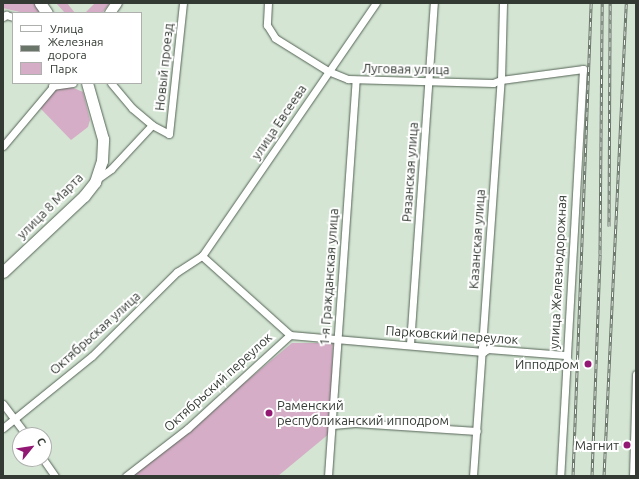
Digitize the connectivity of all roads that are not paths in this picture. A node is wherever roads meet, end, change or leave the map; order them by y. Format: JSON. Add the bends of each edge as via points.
{"nodes":[{"id":1,"x":40,"y":3,"type":"edge"},
{"id":2,"x":117,"y":3,"type":"edge"},
{"id":3,"x":183,"y":3,"type":"edge"},
{"id":4,"x":268,"y":3,"type":"edge"},
{"id":5,"x":376,"y":3,"type":"edge"},
{"id":6,"x":434,"y":3,"type":"edge"},
{"id":7,"x":504,"y":3,"type":"edge"},
{"id":8,"x":46,"y":12,"type":"edge"},
{"id":9,"x":111,"y":12,"type":"edge"},
{"id":10,"x":583,"y":69,"type":"joint"},
{"id":11,"x":328,"y":71,"type":"junction"},
{"id":12,"x":356,"y":80,"type":"junction"},
{"id":13,"x":501,"y":80,"type":"junction"},
{"id":14,"x":429,"y":82,"type":"junction"},
{"id":15,"x":86,"y":84,"type":"edge"},
{"id":16,"x":112,"y":84,"type":"edge"},
{"id":17,"x":54,"y":85,"type":"edge"},
{"id":18,"x":152,"y":125,"type":"junction"},
{"id":19,"x":3,"y":146,"type":"edge"},
{"id":20,"x":95,"y":182,"type":"junction"},
{"id":21,"x":202,"y":256,"type":"junction"},
{"id":22,"x":3,"y":272,"type":"edge"},
{"id":23,"x":290,"y":335,"type":"junction"},
{"id":24,"x":337,"y":339,"type":"junction"},
{"id":25,"x":410,"y":344,"type":"junction"},
{"id":26,"x":483,"y":352,"type":"junction"},
{"id":27,"x":565,"y":356,"type":"junction"},
{"id":28,"x":636,"y":374,"type":"edge"},
{"id":29,"x":3,"y":404,"type":"edge"},
{"id":30,"x":15,"y":419,"type":"junction"},
{"id":31,"x":333,"y":425,"type":"junction"},
{"id":32,"x":20,"y":427,"type":"edge"},
{"id":33,"x":3,"y":428,"type":"edge"},
{"id":34,"x":477,"y":431,"type":"junction"},
{"id":35,"x":48,"y":467,"type":"edge"},
{"id":36,"x":54,"y":476,"type":"edge"},
{"id":37,"x":126,"y":476,"type":"edge"},
{"id":38,"x":328,"y":476,"type":"edge"},
{"id":39,"x":473,"y":476,"type":"edge"},
{"id":40,"x":560,"y":476,"type":"edge"},
{"id":41,"x":633,"y":476,"type":"edge"}],
"edges":[{"from":1,"to":8,"type":"main road"},
{"from":2,"to":9,"type":"street"},
{"from":3,"to":18,"type":"street","name":"Новый проезд","via":[[169,134]]},
{"from":4,"to":11,"type":"street","name":"Луговая улица","via":[[267,24],[275,38]]},
{"from":5,"to":11,"type":"street","name":"улица Евсеева"},
{"from":6,"to":14,"type":"street","name":"Рязанская улица"},
{"from":7,"to":13,"type":"street","name":"Казанская улица"},
{"from":10,"to":13,"type":"street","name":"Луговая улица"},
{"from":10,"to":27,"type":"street","name":"улица Железнодорожная"},
{"from":11,"to":12,"type":"street","name":"Луговая улица"},
{"from":11,"to":21,"type":"street","name":"улица Евсеева"},
{"from":12,"to":14,"type":"street","name":"Луговая улица"},
{"from":12,"to":24,"type":"street","name":"1-я Гражданская улица"},
{"from":13,"to":14,"type":"street","name":"Луговая улица","via":[[493,83]]},
{"from":13,"to":26,"type":"street","name":"Казанская улица"},
{"from":14,"to":25,"type":"street","name":"Рязанская улица"},
{"from":15,"to":20,"type":"main road","name":"улица 8 Марта","via":[[103,138],[102,161]]},
{"from":16,"to":18,"type":"street","via":[[127,103]]},
{"from":17,"to":19,"type":"street"},
{"from":18,"to":20,"type":"street","via":[[111,169]]},
{"from":20,"to":22,"type":"main road","name":"улица 8 Марта","via":[[84,196]]},
{"from":21,"to":23,"type":"street"},
{"from":21,"to":30,"type":"street","name":"Октябрьская улица","via":[[177,272],[92,356]]},
{"from":23,"to":24,"type":"street","name":"Октябрьский переулок"},
{"from":23,"to":37,"type":"street","name":"Октябрьский переулок","via":[[188,428]]},
{"from":24,"to":25,"type":"street","name":"Парковский переулок"},
{"from":24,"to":31,"type":"street","name":"1-я Гражданская улица"},
{"from":25,"to":26,"type":"street","name":"Парковский переулок"},
{"from":26,"to":27,"type":"street","name":"Парковский переулок","via":[[488,349]]},
{"from":26,"to":34,"type":"street","name":"Казанская улица"},
{"from":27,"to":40,"type":"street","name":"улица Железнодорожная"},
{"from":28,"to":41,"type":"street"},
{"from":29,"to":30,"type":"street"},
{"from":30,"to":32,"type":"street"},
{"from":30,"to":33,"type":"street","name":"Октябрьская улица"},
{"from":31,"to":34,"type":"street","via":[[355,422]]},
{"from":31,"to":38,"type":"street","name":"1-я Гражданская улица"},
{"from":34,"to":39,"type":"street","name":"Казанская улица"},
{"from":35,"to":36,"type":"street"}]}
